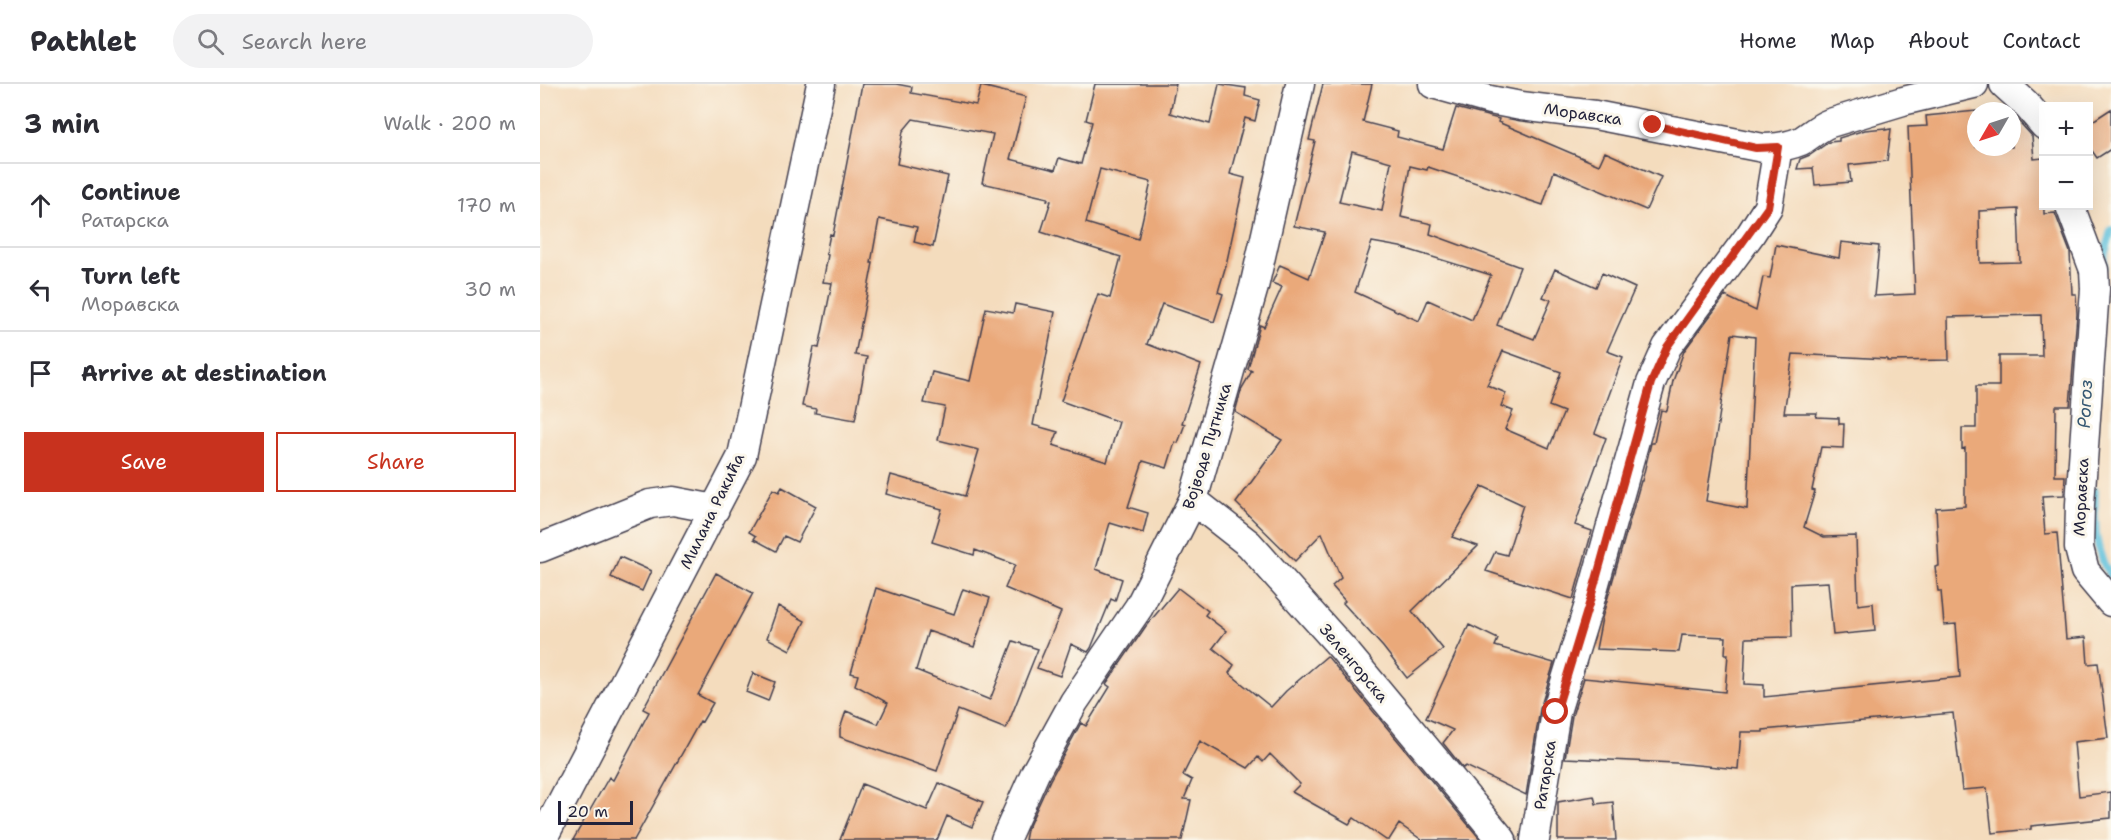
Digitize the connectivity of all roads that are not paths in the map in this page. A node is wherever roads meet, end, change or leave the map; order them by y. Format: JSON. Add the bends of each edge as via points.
{"nodes":[{"id":1,"x":821,"y":84,"type":"edge"},
{"id":2,"x":1300,"y":84,"type":"edge"},
{"id":3,"x":1433,"y":84,"type":"edge"},
{"id":4,"x":1974,"y":84,"type":"edge"},
{"id":5,"x":2004,"y":84,"type":"edge"},
{"id":6,"x":2039,"y":120,"type":"edge"},
{"id":7,"x":1778,"y":147,"type":"junction"},
{"id":8,"x":2072,"y":210,"type":"edge"},
{"id":9,"x":1193,"y":500,"type":"junction"},
{"id":10,"x":715,"y":508,"type":"junction"},
{"id":11,"x":540,"y":548,"type":"edge"},
{"id":12,"x":2111,"y":602,"type":"edge"},
{"id":13,"x":542,"y":840,"type":"edge"},
{"id":14,"x":1005,"y":840,"type":"edge"},
{"id":15,"x":1502,"y":840,"type":"edge"},
{"id":16,"x":1535,"y":840,"type":"edge"}],
"edges":[{"from":1,"to":10,"type":"street","name":"Милана Ракића","via":[[742,456]]},
{"from":2,"to":9,"type":"street","name":"Војводе Путника","via":[[1254,287]]},
{"from":3,"to":7,"type":"street","name":"Моравска","via":[[1521,106],[1606,117],[1756,148]]},
{"from":4,"to":7,"type":"street","name":"Моравска","via":[[1830,123],[1802,140]]},
{"from":5,"to":6,"type":"street"},
{"from":7,"to":16,"type":"street","name":"Ратарска","via":[[1768,207],[1667,347],[1651,383],[1556,712]]},
{"from":8,"to":12,"type":"street","name":"Моравска","via":[[2094,270],[2095,289],[2079,548],[2085,571]]},
{"from":9,"to":14,"type":"street","name":"Војводе Путника","via":[[1139,608],[1074,702],[1035,773]]},
{"from":9,"to":15,"type":"street","name":"Зеленгорска","via":[[1249,544],[1344,650]]},
{"from":10,"to":11,"type":"street","via":[[673,501],[650,504]]},
{"from":10,"to":13,"type":"street","name":"Милана Ракића"}]}
